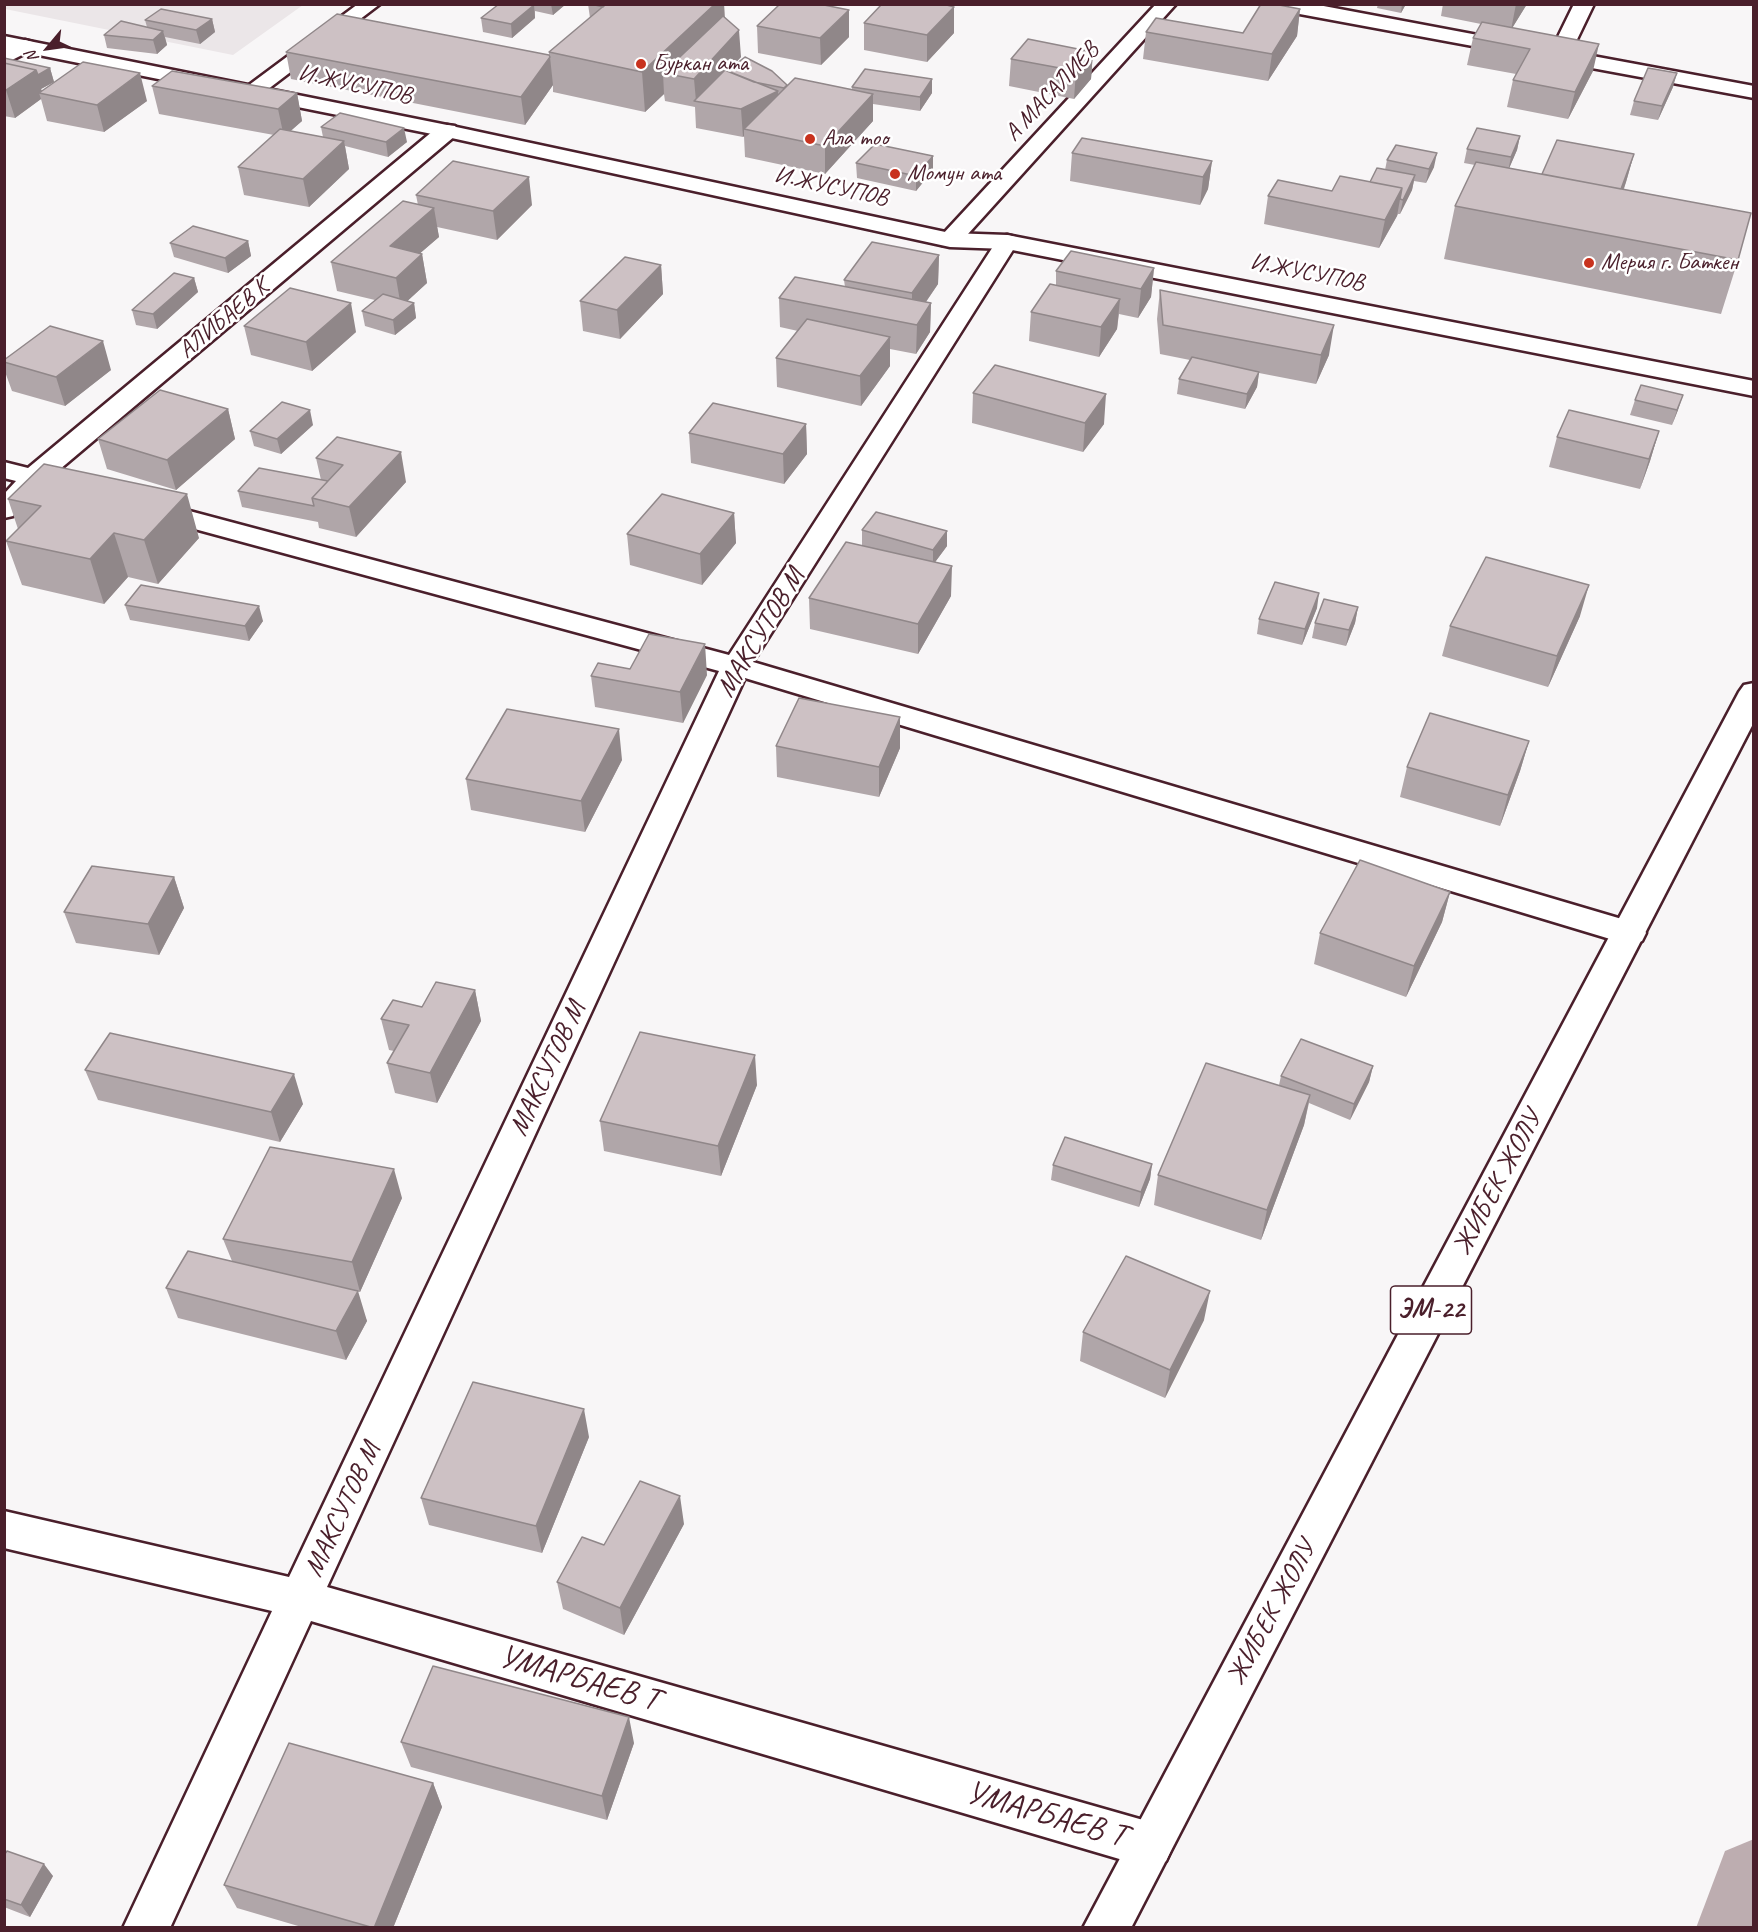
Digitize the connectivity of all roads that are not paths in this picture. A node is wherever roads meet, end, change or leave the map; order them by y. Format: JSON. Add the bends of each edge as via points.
{"nodes":[{"id":1,"x":371,"y":4,"type":"edge"},
{"id":2,"x":1167,"y":4,"type":"edge"},
{"id":3,"x":1278,"y":4,"type":"edge"},
{"id":4,"x":1584,"y":4,"type":"edge"},
{"id":5,"x":15,"y":44,"type":"edge"},
{"id":6,"x":1559,"y":57,"type":"junction"},
{"id":7,"x":4,"y":58,"type":"edge"},
{"id":8,"x":252,"y":92,"type":"junction"},
{"id":9,"x":1754,"y":93,"type":"edge"},
{"id":10,"x":447,"y":131,"type":"junction"},
{"id":11,"x":950,"y":240,"type":"junction"},
{"id":12,"x":1007,"y":242,"type":"junction"},
{"id":13,"x":1754,"y":389,"type":"edge"},
{"id":14,"x":4,"y":470,"type":"edge"},
{"id":15,"x":34,"y":477,"type":"junction"},
{"id":16,"x":4,"y":510,"type":"edge"},
{"id":17,"x":736,"y":666,"type":"junction"},
{"id":18,"x":1754,"y":692,"type":"edge"},
{"id":19,"x":1630,"y":933,"type":"junction"},
{"id":20,"x":4,"y":1529,"type":"edge"},
{"id":21,"x":302,"y":1599,"type":"junction"},
{"id":22,"x":1150,"y":1845,"type":"junction"},
{"id":23,"x":146,"y":1928,"type":"edge"},
{"id":24,"x":1106,"y":1928,"type":"edge"}],
"edges":[{"from":1,"to":8,"type":"street"},
{"from":2,"to":11,"type":"street","name":"А МАСАЛИЕВ"},
{"from":3,"to":6,"type":"street"},
{"from":4,"to":6,"type":"street"},
{"from":5,"to":7,"type":"street"},
{"from":5,"to":8,"type":"street","name":"И.ЖУСУПОВ"},
{"from":6,"to":9,"type":"street"},
{"from":8,"to":10,"type":"street","name":"И.ЖУСУПОВ"},
{"from":10,"to":11,"type":"street","name":"И.ЖУСУПОВ"},
{"from":10,"to":15,"type":"street","name":"АЛИБАЕВ К"},
{"from":11,"to":12,"type":"street","name":"И.ЖУСУПОВ"},
{"from":12,"to":13,"type":"street","name":"И.ЖУСУПОВ"},
{"from":12,"to":17,"type":"street","name":"МАКСУТОВ М"},
{"from":14,"to":15,"type":"street"},
{"from":15,"to":16,"type":"street","name":"АЛИБАЕВ К"},
{"from":15,"to":17,"type":"street"},
{"from":17,"to":19,"type":"street"},
{"from":17,"to":21,"type":"street","name":"МАКСУТОВ М"},
{"from":18,"to":19,"type":"street","name":"ЖИБЕК ЖОЛУ","number":"ЭМ-22"},
{"from":19,"to":22,"type":"street","name":"ЖИБЕК ЖОЛУ","number":"ЭМ-22"},
{"from":20,"to":21,"type":"street","name":"УМАРБАЕВ Т"},
{"from":21,"to":22,"type":"street","name":"УМАРБАЕВ Т"},
{"from":21,"to":23,"type":"street","name":"МАКСУТОВ М"},
{"from":22,"to":24,"type":"street","name":"ЖИБЕК ЖОЛУ","number":"ЭМ-22"}]}
